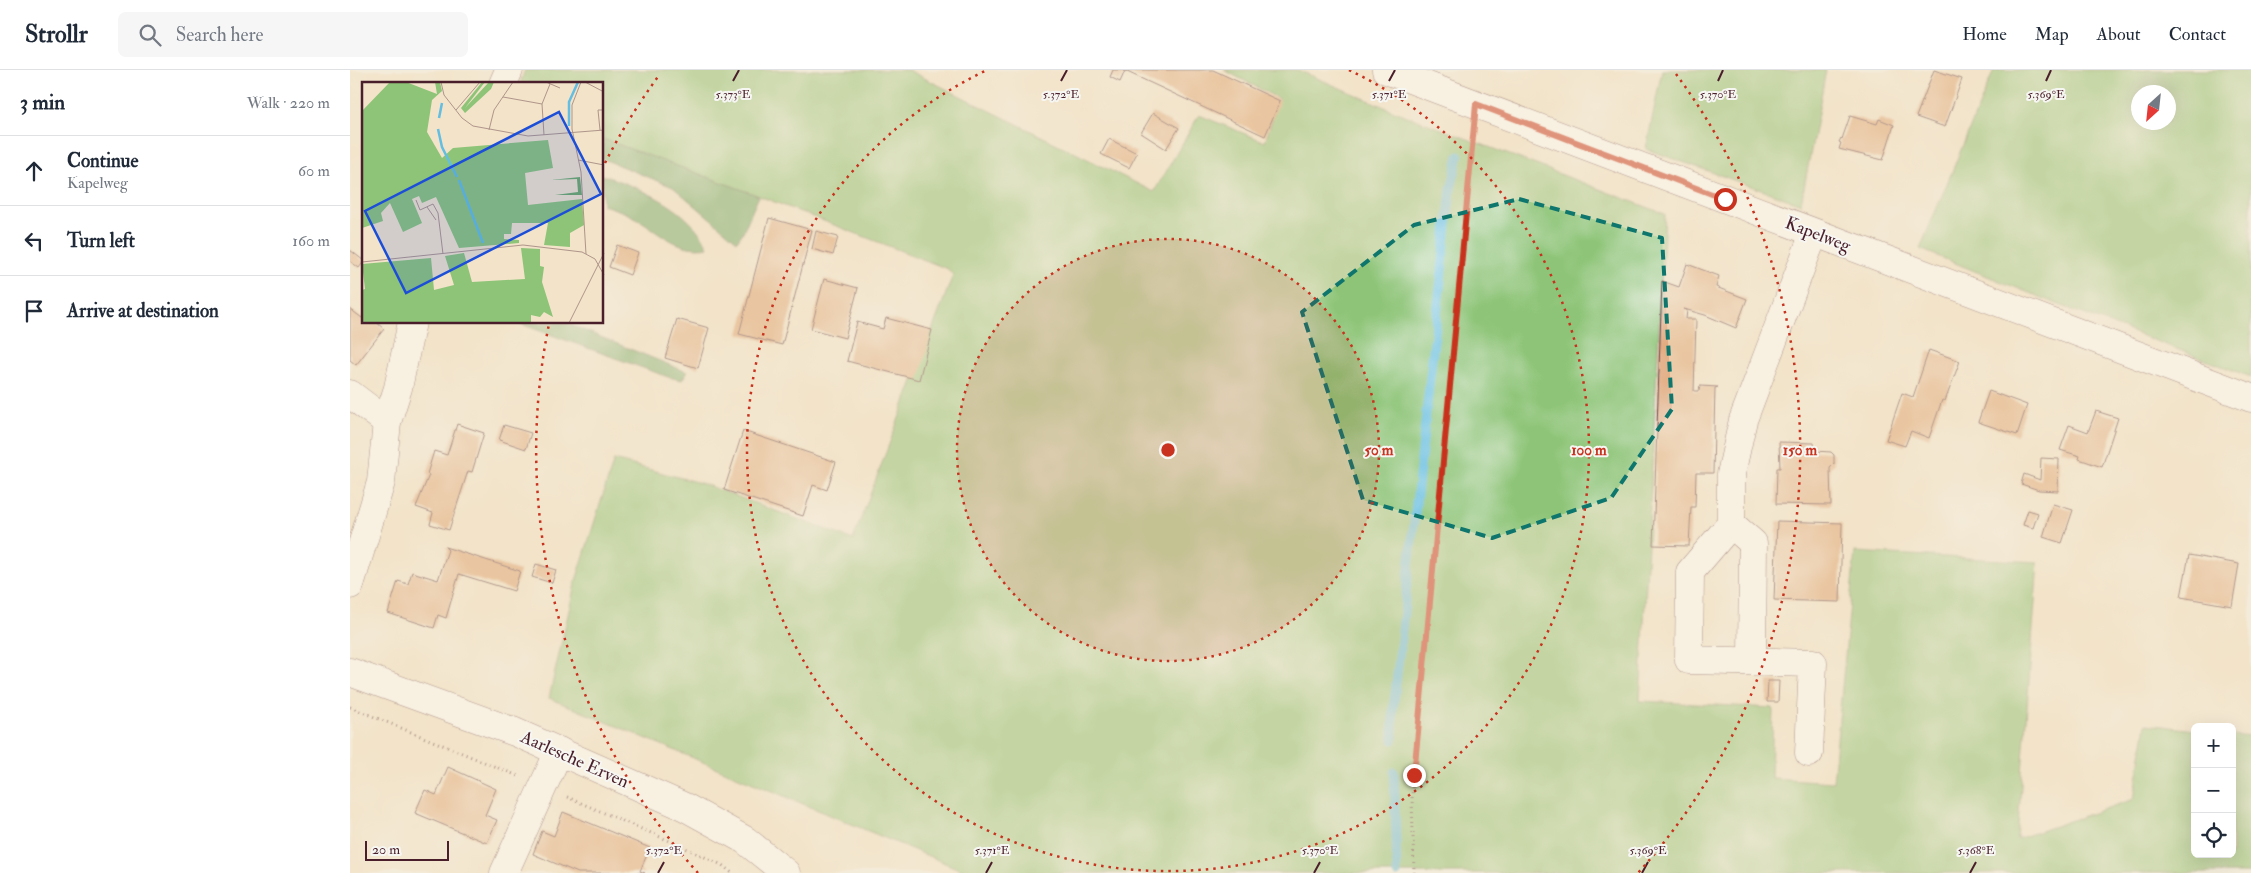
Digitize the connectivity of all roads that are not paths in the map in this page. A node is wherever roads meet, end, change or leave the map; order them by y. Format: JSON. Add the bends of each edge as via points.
{"nodes":[{"id":1,"x":509,"y":70,"type":"edge"},
{"id":2,"x":1386,"y":70,"type":"edge"},
{"id":3,"x":504,"y":82,"type":"edge"},
{"id":4,"x":1814,"y":233,"type":"junction"},
{"id":5,"x":412,"y":324,"type":"edge"},
{"id":6,"x":350,"y":394,"type":"edge"},
{"id":7,"x":2251,"y":398,"type":"edge"},
{"id":8,"x":387,"y":422,"type":"junction"},
{"id":9,"x":1731,"y":524,"type":"junction"},
{"id":10,"x":350,"y":586,"type":"edge"},
{"id":11,"x":1752,"y":661,"type":"junction"},
{"id":12,"x":350,"y":672,"type":"edge"},
{"id":13,"x":559,"y":752,"type":"junction"},
{"id":14,"x":1809,"y":753,"type":"dead end"},
{"id":15,"x":504,"y":873,"type":"edge"},
{"id":16,"x":786,"y":873,"type":"edge"}],
"edges":[{"from":1,"to":3,"type":"street"},
{"from":2,"to":4,"type":"street","name":"Kapelweg"},
{"from":4,"to":7,"type":"street","name":"Kapelweg"},
{"from":4,"to":9,"type":"street","via":[[1743,420],[1731,474]]},
{"from":5,"to":8,"type":"street"},
{"from":6,"to":8,"type":"street"},
{"from":8,"to":10,"type":"street","via":[[381,482]]},
{"from":9,"to":11,"type":"street","via":[[1752,543]]},
{"from":9,"to":11,"type":"street","via":[[1690,572],[1689,660]]},
{"from":11,"to":14,"type":"street","via":[[1813,662]]},
{"from":12,"to":13,"type":"street","name":"Aarlesche Erven","via":[[515,732]]},
{"from":13,"to":15,"type":"street"},
{"from":13,"to":16,"type":"street","name":"Aarlesche Erven","via":[[686,807],[744,840]]}]}
